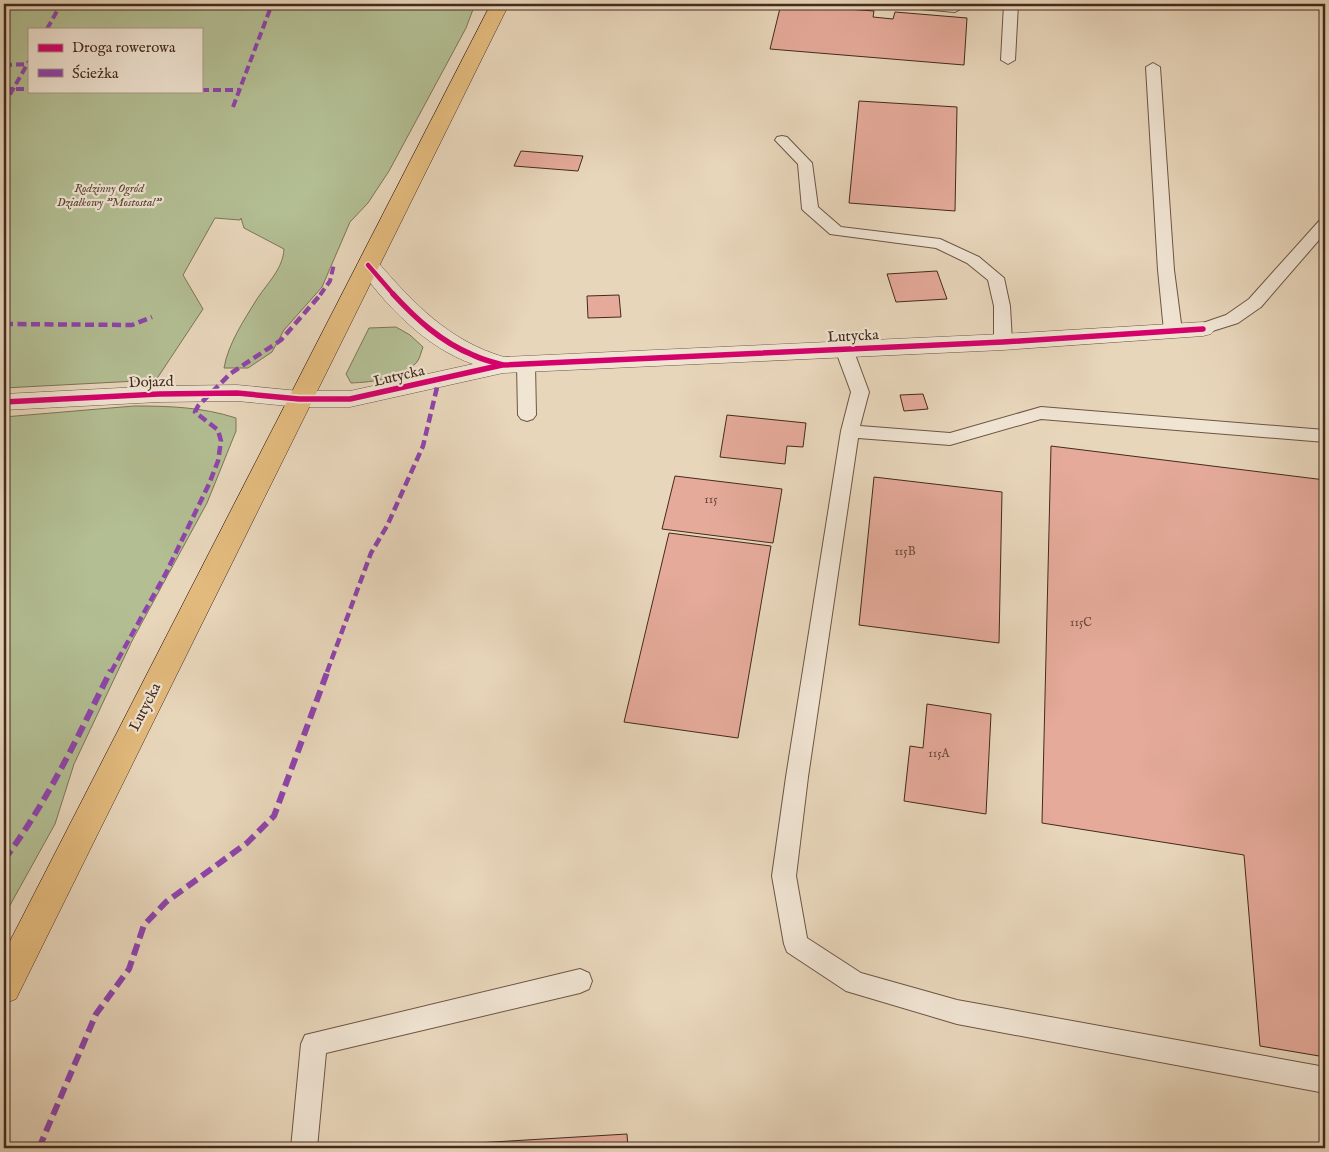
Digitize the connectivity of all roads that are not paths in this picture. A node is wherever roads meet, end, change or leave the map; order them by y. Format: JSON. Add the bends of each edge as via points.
{"nodes":[{"id":1,"x":500,"y":4,"type":"edge"},
{"id":2,"x":909,"y":4,"type":"edge"},
{"id":3,"x":1011,"y":4,"type":"edge"},
{"id":4,"x":955,"y":8,"type":"dead end"},
{"id":5,"x":1008,"y":60,"type":"dead end"},
{"id":6,"x":1153,"y":67,"type":"dead end"},
{"id":7,"x":782,"y":140,"type":"dead end"},
{"id":8,"x":1325,"y":224,"type":"edge"},
{"id":9,"x":368,"y":265,"type":"junction"},
{"id":10,"x":1203,"y":329,"type":"joint"},
{"id":11,"x":1173,"y":331,"type":"junction"},
{"id":12,"x":1003,"y":342,"type":"junction"},
{"id":13,"x":844,"y":349,"type":"junction"},
{"id":14,"x":514,"y":364,"type":"junction"},
{"id":15,"x":299,"y":399,"type":"junction"},
{"id":16,"x":4,"y":402,"type":"edge"},
{"id":17,"x":527,"y":415,"type":"dead end"},
{"id":18,"x":850,"y":431,"type":"junction"},
{"id":19,"x":1325,"y":436,"type":"edge"},
{"id":20,"x":580,"y":981,"type":"dead end"},
{"id":21,"x":4,"y":988,"type":"edge"},
{"id":22,"x":1325,"y":1080,"type":"edge"},
{"id":23,"x":304,"y":1148,"type":"edge"}],
"edges":[{"from":1,"to":9,"type":"main road","name":"Lutycka"},
{"from":2,"to":4,"type":"lane"},
{"from":3,"to":5,"type":"lane"},
{"from":6,"to":11,"type":"lane"},
{"from":7,"to":12,"type":"lane","via":[[805,163],[810,209],[836,231],[940,244],[974,260],[996,278],[1002,306]]},
{"from":8,"to":10,"type":"lane","via":[[1255,303],[1232,319]]},
{"from":9,"to":14,"type":"street","name":"Lutycka","via":[[403,307],[440,338],[470,354]]},
{"from":9,"to":15,"type":"main road","name":"Lutycka"},
{"from":10,"to":11,"type":"street","name":"Lutycka"},
{"from":11,"to":12,"type":"street","name":"Lutycka"},
{"from":12,"to":13,"type":"street","name":"Lutycka"},
{"from":13,"to":14,"type":"street","name":"Lutycka"},
{"from":13,"to":18,"type":"lane","via":[[860,392]]},
{"from":14,"to":15,"type":"street","name":"Lutycka","via":[[350,399]]},
{"from":14,"to":17,"type":"lane"},
{"from":15,"to":16,"type":"street","name":"Dojazd","via":[[237,393]]},
{"from":15,"to":21,"type":"main road","name":"Lutycka"},
{"from":18,"to":19,"type":"lane","via":[[950,439],[1041,413]]},
{"from":18,"to":22,"type":"lane","via":[[784,876],[796,944],[855,983],[957,1012]]},
{"from":20,"to":23,"type":"lane","via":[[314,1044]]}]}
